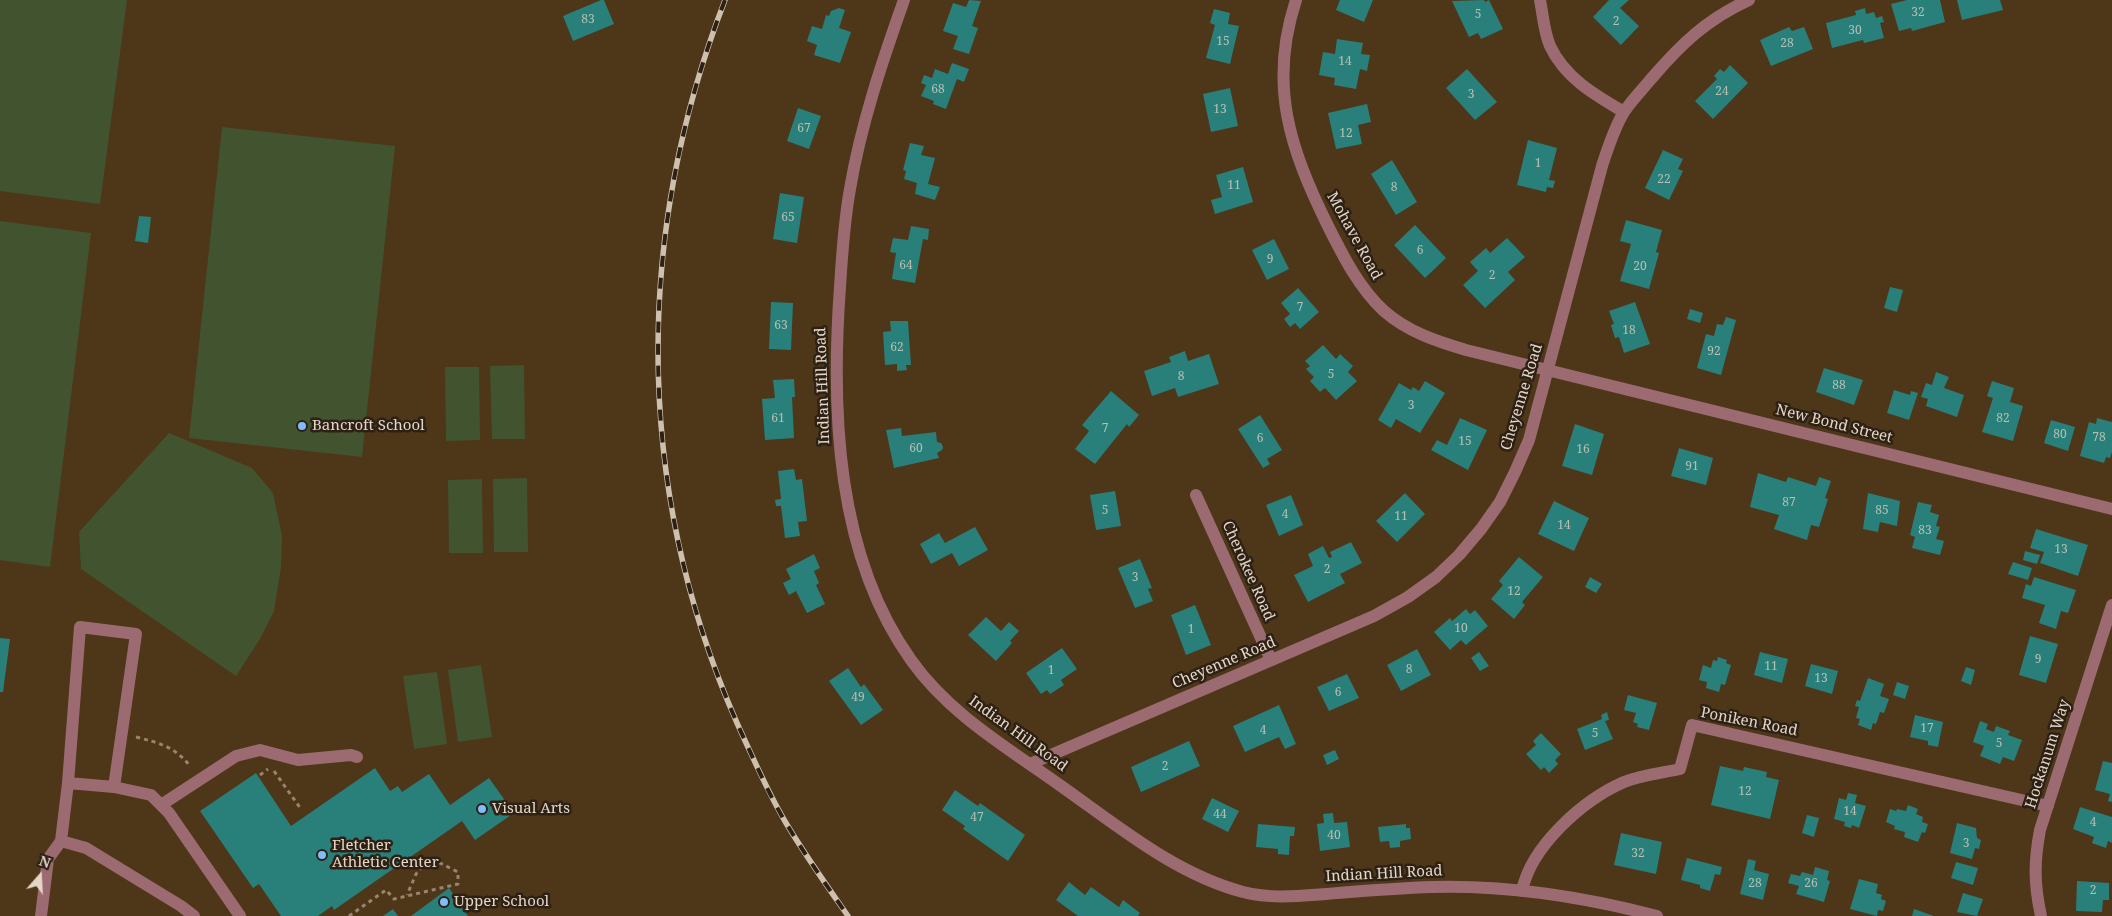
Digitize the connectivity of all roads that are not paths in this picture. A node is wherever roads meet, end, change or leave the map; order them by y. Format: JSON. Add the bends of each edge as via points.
{"nodes":[{"id":1,"x":904,"y":0,"type":"edge"},
{"id":2,"x":1296,"y":0,"type":"edge"},
{"id":3,"x":1540,"y":0,"type":"edge"},
{"id":4,"x":1750,"y":0,"type":"edge"},
{"id":5,"x":1624,"y":112,"type":"junction"},
{"id":6,"x":1548,"y":370,"type":"junction"},
{"id":7,"x":1196,"y":495,"type":"dead end"},
{"id":8,"x":2112,"y":509,"type":"edge"},
{"id":9,"x":2112,"y":605,"type":"edge"},
{"id":10,"x":1271,"y":660,"type":"junction"},
{"id":11,"x":357,"y":757,"type":"dead end"},
{"id":12,"x":1030,"y":764,"type":"junction"},
{"id":13,"x":68,"y":783,"type":"junction"},
{"id":14,"x":114,"y":787,"type":"junction"},
{"id":15,"x":161,"y":805,"type":"junction"},
{"id":16,"x":2048,"y":806,"type":"junction"},
{"id":17,"x":61,"y":840,"type":"junction"},
{"id":18,"x":1522,"y":891,"type":"junction"},
{"id":19,"x":41,"y":916,"type":"edge"},
{"id":20,"x":194,"y":916,"type":"edge"},
{"id":21,"x":240,"y":916,"type":"edge"},
{"id":22,"x":1657,"y":916,"type":"edge"},
{"id":23,"x":2041,"y":916,"type":"edge"}],
"edges":[{"from":1,"to":12,"type":"street","name":"Indian Hill Road","via":[[858,151],[841,254],[836,380],[849,509],[877,600],[912,663],[975,726]]},
{"from":2,"to":6,"type":"street","name":"Mohave Road","via":[[1283,65],[1284,101],[1290,133],[1305,178],[1334,239],[1361,285],[1385,312],[1415,332],[1466,350]]},
{"from":3,"to":5,"type":"street","via":[[1548,38],[1560,61],[1583,87]]},
{"from":4,"to":5,"type":"street","name":"Cheyenne Road","via":[[1710,21],[1688,38]]},
{"from":5,"to":6,"type":"street","name":"Cheyenne Road","via":[[1602,166]]},
{"from":6,"to":8,"type":"street","name":"New Bond Street"},
{"from":6,"to":10,"type":"street","name":"Cheyenne Road","via":[[1529,440],[1515,472],[1500,502],[1459,555],[1436,577],[1374,616]]},
{"from":7,"to":10,"type":"street","name":"Cherokee Road"},
{"from":9,"to":16,"type":"street","name":"Hockanum Way"},
{"from":10,"to":12,"type":"street","name":"Cheyenne Road"},
{"from":11,"to":15,"type":"street","via":[[298,760],[260,750],[236,756]]},
{"from":12,"to":18,"type":"street","name":"Indian Hill Road","via":[[1163,857],[1207,880],[1246,892],[1277,896],[1430,887]]},
{"from":13,"to":14,"type":"street"},
{"from":13,"to":14,"type":"street","via":[[80,627],[136,634]]},
{"from":13,"to":17,"type":"street"},
{"from":14,"to":15,"type":"street","via":[[151,795]]},
{"from":15,"to":21,"type":"street"},
{"from":16,"to":18,"type":"street","name":"Poniken Road","via":[[1692,725],[1680,769],[1625,782],[1571,817],[1547,842],[1527,874]]},
{"from":16,"to":23,"type":"street","name":"Hockanum Way","via":[[2034,861]]},
{"from":17,"to":19,"type":"street","via":[[48,859]]},
{"from":17,"to":20,"type":"street","via":[[86,848]]},
{"from":18,"to":22,"type":"street","name":"Indian Hill Road","via":[[1585,900]]}]}
